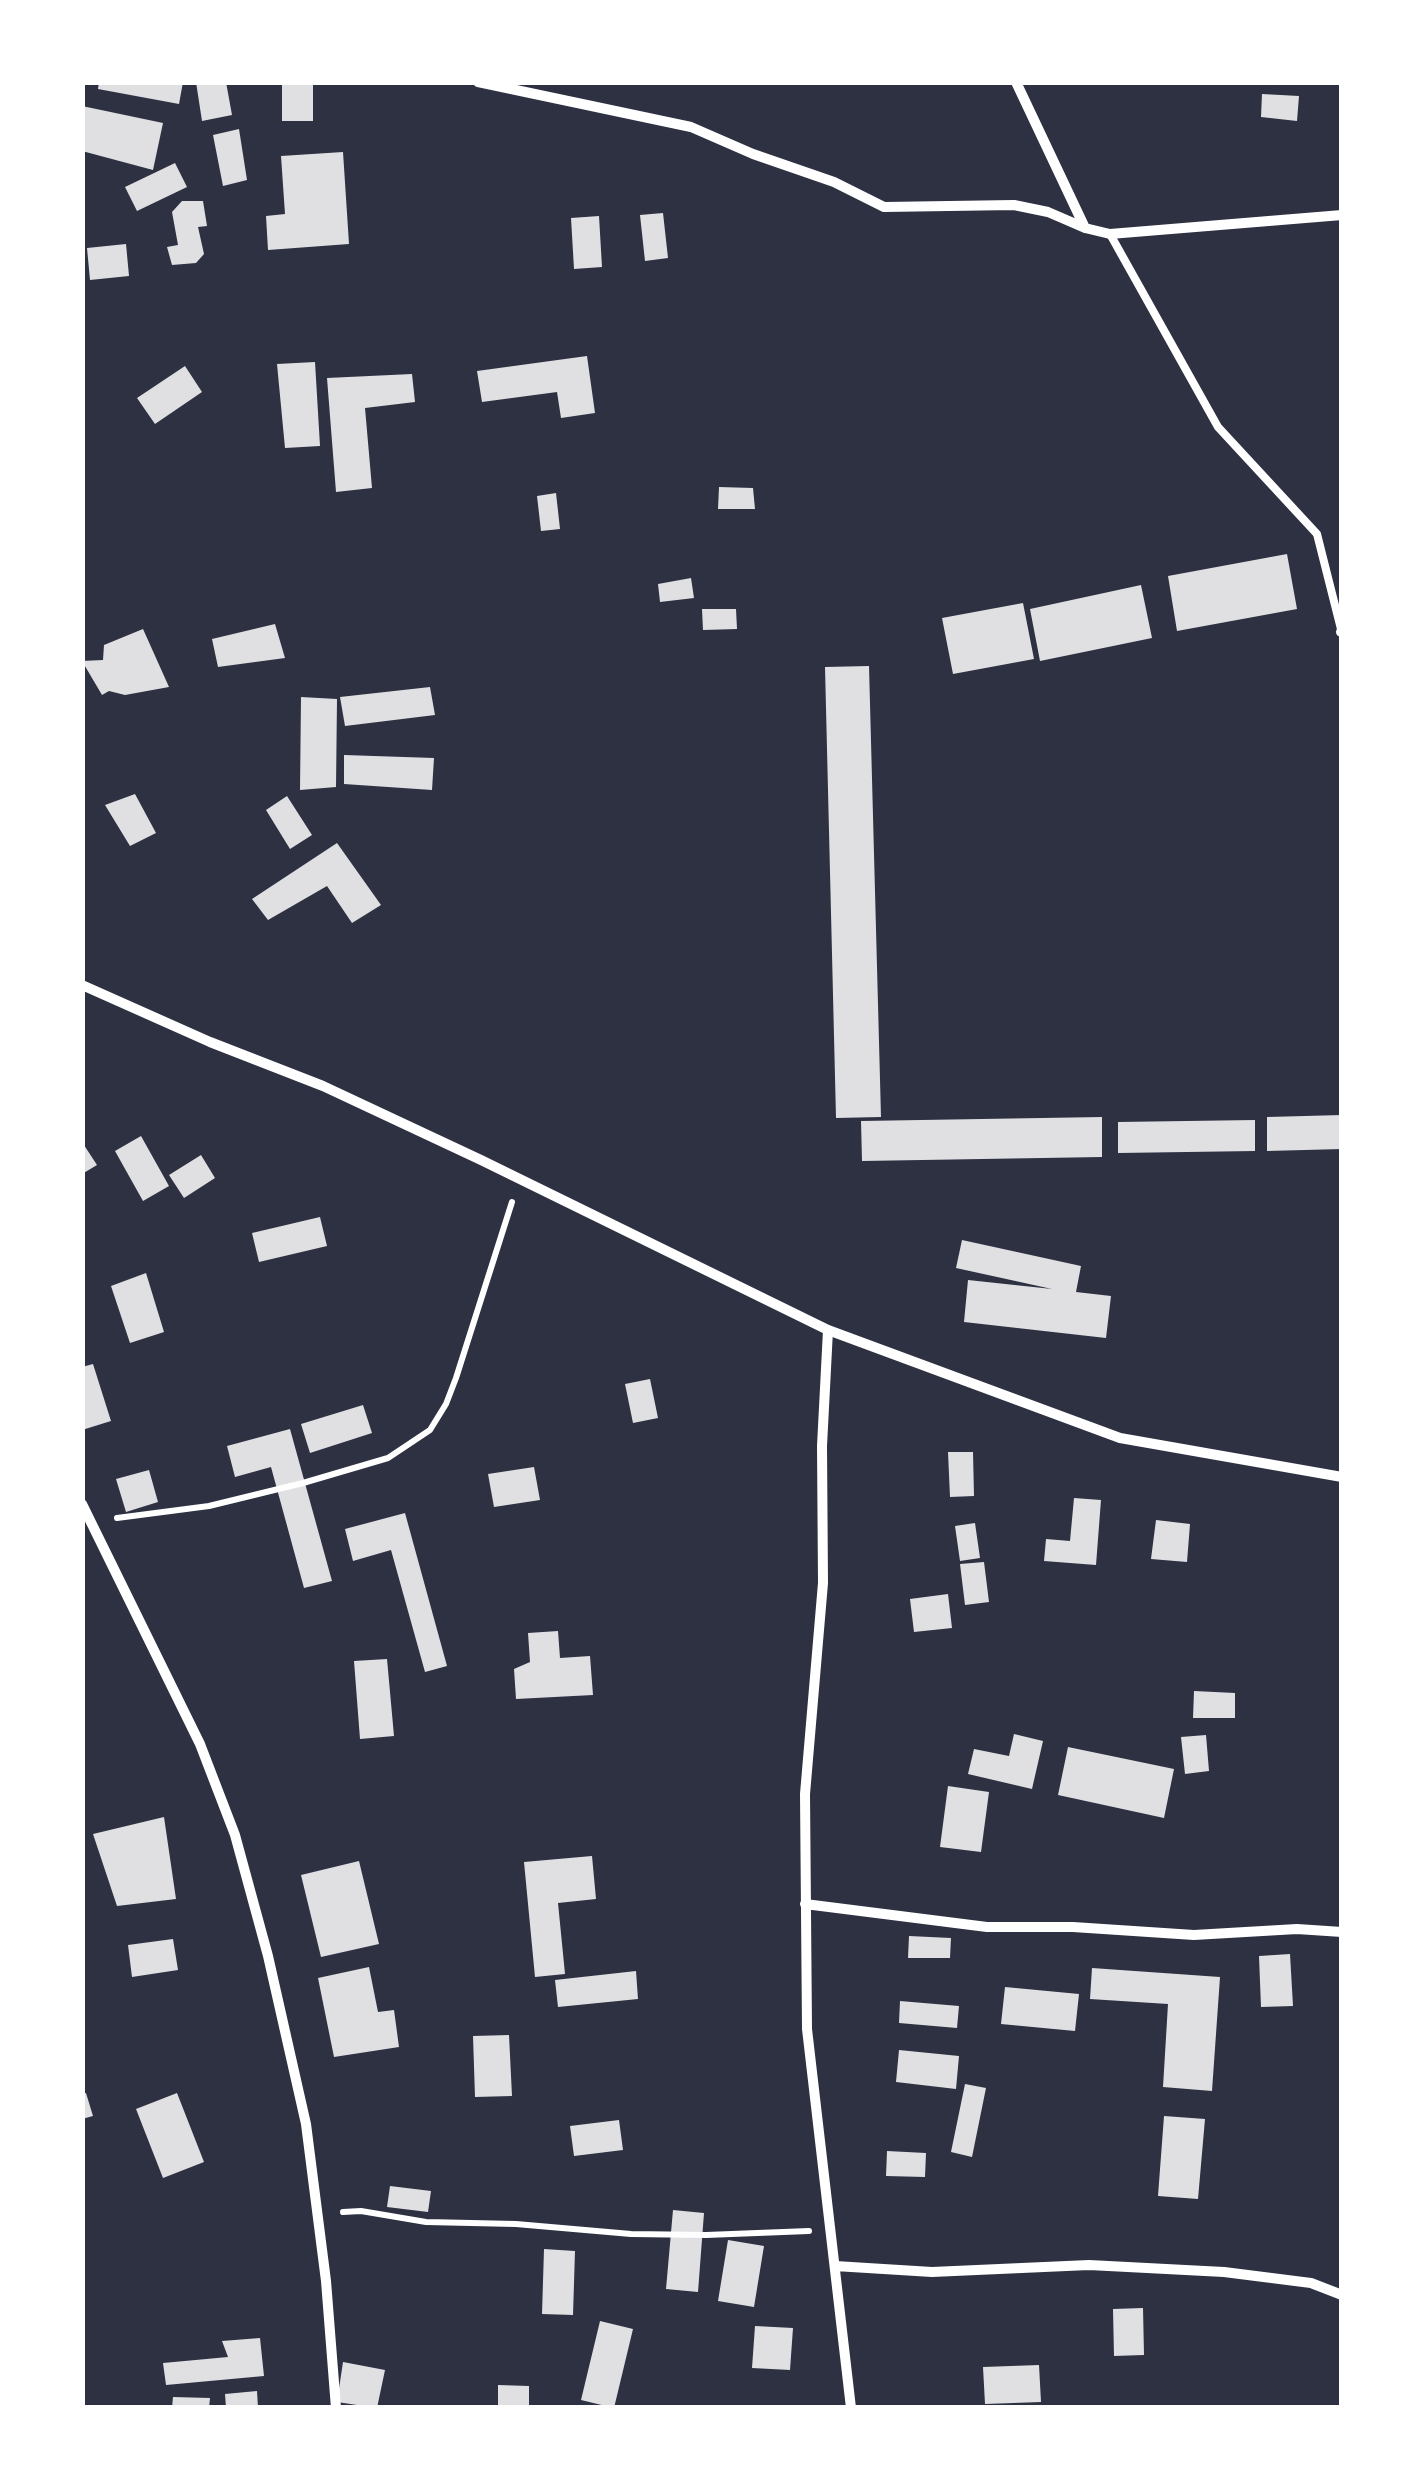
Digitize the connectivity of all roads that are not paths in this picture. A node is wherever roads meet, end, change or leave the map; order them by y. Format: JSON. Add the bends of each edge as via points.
{"nodes":[{"id":1,"x":478,"y":82,"type":"edge"},
{"id":2,"x":1016,"y":82,"type":"edge"},
{"id":3,"x":1342,"y":215,"type":"edge"},
{"id":4,"x":1085,"y":228,"type":"junction"},
{"id":5,"x":1110,"y":234,"type":"junction"},
{"id":6,"x":1341,"y":632,"type":"edge"},
{"id":7,"x":82,"y":986,"type":"edge"},
{"id":8,"x":828,"y":1330,"type":"junction"},
{"id":9,"x":1342,"y":1477,"type":"edge"},
{"id":10,"x":82,"y":1504,"type":"edge"},
{"id":11,"x":805,"y":1904,"type":"junction"},
{"id":12,"x":1342,"y":1932,"type":"edge"},
{"id":13,"x":835,"y":2266,"type":"junction"},
{"id":14,"x":1342,"y":2294,"type":"edge"},
{"id":15,"x":336,"y":2408,"type":"edge"},
{"id":16,"x":851,"y":2408,"type":"edge"}],
"edges":[{"from":1,"to":4,"type":"street","via":[[692,128],[884,206],[1014,206]]},
{"from":2,"to":4,"type":"street"},
{"from":3,"to":5,"type":"street"},
{"from":4,"to":5,"type":"street"},
{"from":5,"to":6,"type":"lane","via":[[1218,427],[1317,534]]},
{"from":7,"to":8,"type":"street","via":[[323,1086]]},
{"from":8,"to":9,"type":"street","via":[[1120,1438]]},
{"from":8,"to":11,"type":"street","via":[[824,1583],[804,1794]]},
{"from":10,"to":15,"type":"street","via":[[200,1744],[235,1834],[306,2124]]},
{"from":11,"to":12,"type":"street","via":[[987,1927],[1194,1935]]},
{"from":11,"to":13,"type":"street","via":[[807,2029]]},
{"from":13,"to":14,"type":"street","via":[[1224,2272]]},
{"from":13,"to":16,"type":"street"}]}
